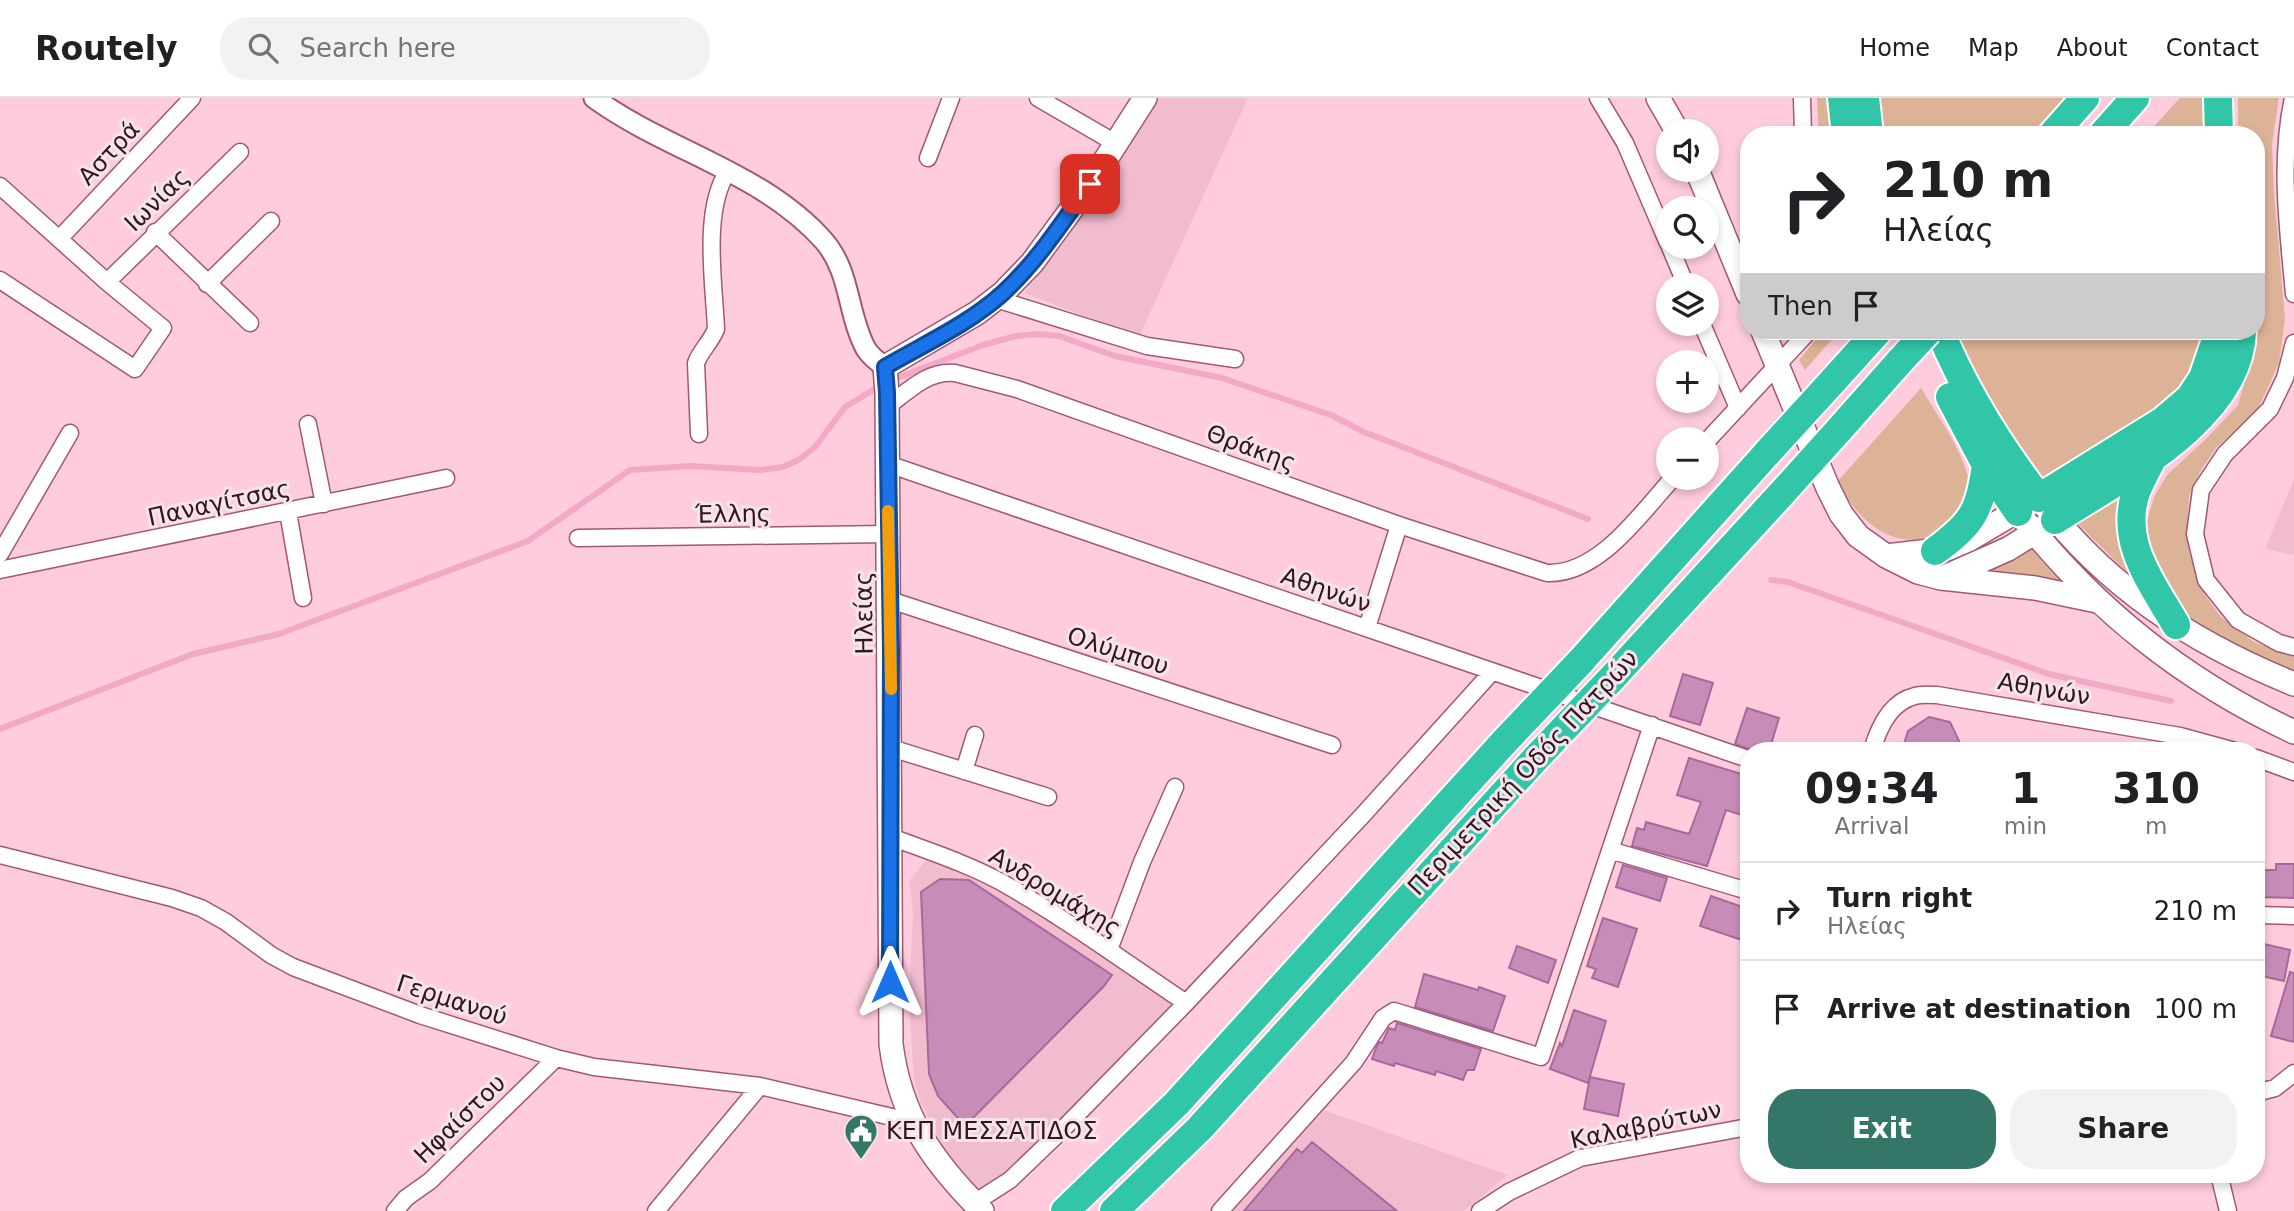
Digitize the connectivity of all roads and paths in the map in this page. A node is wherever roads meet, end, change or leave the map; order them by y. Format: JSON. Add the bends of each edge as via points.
{"nodes":[{"id":1,"x":192,"y":98,"type":"edge"},
{"id":2,"x":594,"y":98,"type":"edge"},
{"id":3,"x":951,"y":98,"type":"edge"},
{"id":4,"x":1038,"y":98,"type":"edge"},
{"id":5,"x":1145,"y":98,"type":"edge"},
{"id":6,"x":1598,"y":98,"type":"edge"},
{"id":7,"x":1658,"y":98,"type":"edge"},
{"id":8,"x":1802,"y":98,"type":"edge"},
{"id":9,"x":1842,"y":98,"type":"edge"},
{"id":10,"x":1865,"y":98,"type":"edge"},
{"id":11,"x":2135,"y":98,"type":"edge"},
{"id":12,"x":2218,"y":98,"type":"edge"},
{"id":13,"x":2293,"y":98,"type":"edge"},
{"id":14,"x":1670,"y":119,"type":"edge"},
{"id":15,"x":1803,"y":126,"type":"edge"},
{"id":16,"x":1845,"y":126,"type":"edge"},
{"id":17,"x":1867,"y":126,"type":"edge"},
{"id":18,"x":2110,"y":126,"type":"edge"},
{"id":19,"x":2219,"y":126,"type":"edge"},
{"id":20,"x":1117,"y":144,"type":"junction"},
{"id":21,"x":240,"y":152,"type":"dead end"},
{"id":22,"x":928,"y":159,"type":"dead end"},
{"id":23,"x":728,"y":171,"type":"junction"},
{"id":24,"x":1702,"y":182,"type":"edge"},
{"id":25,"x":0,"y":186,"type":"edge"},
{"id":26,"x":1656,"y":215,"type":"edge"},
{"id":27,"x":271,"y":221,"type":"dead end"},
{"id":28,"x":155,"y":232,"type":"junction"},
{"id":29,"x":59,"y":239,"type":"junction"},
{"id":30,"x":1740,"y":275,"type":"edge"},
{"id":31,"x":0,"y":280,"type":"edge"},
{"id":32,"x":107,"y":282,"type":"junction"},
{"id":33,"x":207,"y":284,"type":"junction"},
{"id":34,"x":2294,"y":294,"type":"edge"},
{"id":35,"x":996,"y":299,"type":"junction"},
{"id":36,"x":250,"y":323,"type":"dead end"},
{"id":37,"x":1707,"y":336,"type":"edge"},
{"id":38,"x":1766,"y":340,"type":"edge"},
{"id":39,"x":1800,"y":340,"type":"edge"},
{"id":40,"x":1870,"y":340,"type":"edge"},
{"id":41,"x":1920,"y":340,"type":"edge"},
{"id":42,"x":1923,"y":340,"type":"edge"},
{"id":43,"x":1944,"y":340,"type":"edge"},
{"id":44,"x":2216,"y":340,"type":"edge"},
{"id":45,"x":2241,"y":340,"type":"edge"},
{"id":46,"x":2294,"y":343,"type":"edge"},
{"id":47,"x":1235,"y":359,"type":"dead end"},
{"id":48,"x":1776,"y":365,"type":"junction"},
{"id":49,"x":887,"y":385,"type":"junction"},
{"id":50,"x":1738,"y":408,"type":"junction"},
{"id":51,"x":308,"y":424,"type":"dead end"},
{"id":52,"x":1719,"y":428,"type":"edge"},
{"id":53,"x":70,"y":433,"type":"dead end"},
{"id":54,"x":699,"y":434,"type":"dead end"},
{"id":55,"x":2153,"y":457,"type":"junction"},
{"id":56,"x":888,"y":464,"type":"junction"},
{"id":57,"x":1986,"y":465,"type":"junction"},
{"id":58,"x":446,"y":478,"type":"dead end"},
{"id":59,"x":1661,"y":490,"type":"edge"},
{"id":60,"x":324,"y":504,"type":"junction"},
{"id":61,"x":288,"y":512,"type":"junction"},
{"id":62,"x":2036,"y":516,"type":"junction"},
{"id":63,"x":1399,"y":525,"type":"junction"},
{"id":64,"x":888,"y":534,"type":"junction"},
{"id":65,"x":578,"y":538,"type":"dead end"},
{"id":66,"x":0,"y":554,"type":"edge"},
{"id":67,"x":1938,"y":564,"type":"junction"},
{"id":68,"x":0,"y":570,"type":"edge"},
{"id":69,"x":303,"y":598,"type":"dead end"},
{"id":70,"x":890,"y":600,"type":"junction"},
{"id":71,"x":2097,"y":601,"type":"junction"},
{"id":72,"x":2176,"y":625,"type":"junction"},
{"id":73,"x":1367,"y":628,"type":"junction"},
{"id":74,"x":2294,"y":647,"type":"edge"},
{"id":75,"x":1492,"y":672,"type":"junction"},
{"id":76,"x":2294,"y":684,"type":"edge"},
{"id":77,"x":1652,"y":725,"type":"junction"},
{"id":78,"x":2294,"y":732,"type":"edge"},
{"id":79,"x":975,"y":735,"type":"dead end"},
{"id":80,"x":1875,"y":742,"type":"edge"},
{"id":81,"x":2202,"y":742,"type":"edge"},
{"id":82,"x":1332,"y":745,"type":"dead end"},
{"id":83,"x":891,"y":748,"type":"junction"},
{"id":84,"x":1740,"y":756,"type":"edge"},
{"id":85,"x":2265,"y":761,"type":"edge"},
{"id":86,"x":964,"y":771,"type":"junction"},
{"id":87,"x":2294,"y":772,"type":"edge"},
{"id":88,"x":1175,"y":787,"type":"dead end"},
{"id":89,"x":1048,"y":797,"type":"dead end"},
{"id":90,"x":891,"y":837,"type":"junction"},
{"id":91,"x":1610,"y":850,"type":"junction"},
{"id":92,"x":0,"y":855,"type":"edge"},
{"id":93,"x":1740,"y":889,"type":"edge"},
{"id":94,"x":2265,"y":915,"type":"edge"},
{"id":95,"x":2294,"y":916,"type":"edge"},
{"id":96,"x":1109,"y":950,"type":"junction"},
{"id":97,"x":1186,"y":1003,"type":"junction"},
{"id":98,"x":556,"y":1058,"type":"junction"},
{"id":99,"x":2294,"y":1073,"type":"edge"},
{"id":100,"x":760,"y":1086,"type":"junction"},
{"id":101,"x":2265,"y":1091,"type":"edge"},
{"id":102,"x":913,"y":1122,"type":"junction"},
{"id":103,"x":1740,"y":1128,"type":"edge"},
{"id":104,"x":2221,"y":1183,"type":"edge"},
{"id":105,"x":973,"y":1208,"type":"edge"},
{"id":106,"x":395,"y":1211,"type":"edge"},
{"id":107,"x":656,"y":1211,"type":"edge"},
{"id":108,"x":1065,"y":1211,"type":"edge"},
{"id":109,"x":1114,"y":1211,"type":"edge"},
{"id":110,"x":1220,"y":1211,"type":"edge"},
{"id":111,"x":1480,"y":1211,"type":"edge"},
{"id":112,"x":2228,"y":1211,"type":"edge"}],
"edges":[{"from":1,"to":29,"type":"street","name":"Αστρά"},
{"from":2,"to":23,"type":"street","via":[[637,126]]},
{"from":3,"to":22,"type":"street"},
{"from":4,"to":20,"type":"street"},
{"from":5,"to":20,"type":"main road"},
{"from":6,"to":26,"type":"street","via":[[1625,143]]},
{"from":7,"to":14,"type":"main road"},
{"from":8,"to":15,"type":"street"},
{"from":9,"to":16,"type":"highway"},
{"from":10,"to":17,"type":"highway"},
{"from":11,"to":18,"type":"highway"},
{"from":12,"to":19,"type":"highway"},
{"from":13,"to":34,"type":"street","via":[[2284,157]]},
{"from":20,"to":35,"type":"main road","via":[[1032,263]]},
{"from":21,"to":28,"type":"street","name":"Ιωνίας"},
{"from":23,"to":49,"type":"street","via":[[785,207],[828,246],[843,272],[867,350]]},
{"from":23,"to":54,"type":"street","via":[[713,211],[716,329],[696,363]]},
{"from":24,"to":30,"type":"main road"},
{"from":25,"to":29,"type":"street"},
{"from":27,"to":33,"type":"street"},
{"from":28,"to":32,"type":"street","name":"Ιωνίας"},
{"from":28,"to":33,"type":"street"},
{"from":29,"to":32,"type":"street"},
{"from":31,"to":32,"type":"street","via":[[135,369],[163,328]]},
{"from":33,"to":36,"type":"street"},
{"from":35,"to":47,"type":"street","via":[[1147,346]]},
{"from":35,"to":49,"type":"main road"},
{"from":37,"to":50,"type":"street"},
{"from":38,"to":48,"type":"main road"},
{"from":39,"to":48,"type":"street"},
{"from":40,"to":108,"type":"highway","name":"Περιμετρική Οδός Πατρών","bridge":true,"via":[[1177,1103]]},
{"from":41,"to":109,"type":"highway","name":"Περιμετρική Οδός Πατρών","bridge":true,"via":[[1200,1128]]},
{"from":42,"to":57,"type":"highway"},
{"from":43,"to":62,"type":"highway"},
{"from":44,"to":62,"type":"highway","via":[[2190,398]]},
{"from":45,"to":55,"type":"highway","via":[[2228,382],[2197,421]]},
{"from":46,"to":74,"type":"street","via":[[2285,379],[2270,409],[2225,454],[2201,490],[2195,534],[2206,580],[2238,620]]},
{"from":48,"to":50,"type":"street"},
{"from":48,"to":67,"type":"main road","via":[[1828,488],[1858,536],[1886,556]]},
{"from":49,"to":56,"type":"main road","name":"Ηλείας"},
{"from":49,"to":63,"type":"street","name":"Θράκης","via":[[944,372],[1017,389]]},
{"from":50,"to":52,"type":"street"},
{"from":51,"to":60,"type":"street"},
{"from":53,"to":66,"type":"street"},
{"from":55,"to":62,"type":"highway"},
{"from":55,"to":72,"type":"highway","via":[[2136,492],[2132,531],[2136,553]]},
{"from":56,"to":64,"type":"main road","name":"Ηλείας"},
{"from":56,"to":73,"type":"street","name":"Αθηνών"},
{"from":57,"to":62,"type":"highway"},
{"from":57,"to":67,"type":"highway","via":[[1976,509]]},
{"from":58,"to":60,"type":"street","name":"Παναγίτσας"},
{"from":59,"to":63,"type":"street","name":"Θράκης","via":[[1603,551],[1562,573],[1547,573]]},
{"from":60,"to":61,"type":"street","name":"Παναγίτσας"},
{"from":61,"to":68,"type":"street","name":"Παναγίτσας"},
{"from":61,"to":69,"type":"street"},
{"from":62,"to":67,"type":"main road","via":[[1947,549]]},
{"from":62,"to":71,"type":"main road","via":[[2052,555]]},
{"from":62,"to":72,"type":"main road"},
{"from":63,"to":73,"type":"street"},
{"from":64,"to":65,"type":"street","name":"Έλλης"},
{"from":64,"to":70,"type":"main road","name":"Ηλείας"},
{"from":67,"to":71,"type":"main road"},
{"from":70,"to":82,"type":"street","name":"Ολύμπου"},
{"from":70,"to":83,"type":"main road","name":"Ηλείας"},
{"from":71,"to":78,"type":"main road","via":[[2186,671]]},
{"from":72,"to":76,"type":"main road"},
{"from":73,"to":75,"type":"street","name":"Αθηνών"},
{"from":75,"to":77,"type":"street","name":"Αθηνών"},
{"from":75,"to":97,"type":"street"},
{"from":77,"to":84,"type":"street","name":"Αθηνών"},
{"from":77,"to":91,"type":"street"},
{"from":79,"to":86,"type":"street"},
{"from":80,"to":81,"type":"street","name":"Αθηνών","via":[[1882,721],[1898,705],[1914,696],[1937,695]]},
{"from":83,"to":86,"type":"street"},
{"from":83,"to":90,"type":"main road","name":"Ηλείας"},
{"from":85,"to":87,"type":"street"},
{"from":86,"to":89,"type":"street"},
{"from":88,"to":96,"type":"street"},
{"from":90,"to":96,"type":"street","name":"Ανδρομάχης","via":[[1000,882]]},
{"from":90,"to":102,"type":"main road","name":"Ηλείας","via":[[891,1044],[901,1096]]},
{"from":91,"to":93,"type":"street"},
{"from":91,"to":110,"type":"street","via":[[1541,1057],[1394,1011],[1383,1018],[1354,1062]]},
{"from":92,"to":98,"type":"street","name":"Γερμανού","via":[[201,908],[293,967],[420,1015]]},
{"from":94,"to":95,"type":"street"},
{"from":96,"to":97,"type":"street","name":"Ανδρομάχης"},
{"from":97,"to":105,"type":"street","via":[[1032,1161]]},
{"from":98,"to":100,"type":"street","name":"Γερμανού","via":[[594,1067]]},
{"from":98,"to":106,"type":"street","name":"Ηφαίστου"},
{"from":99,"to":101,"type":"street"},
{"from":100,"to":102,"type":"street","name":"Γερμανού"},
{"from":100,"to":107,"type":"street"},
{"from":102,"to":105,"type":"main road","name":"Ηλείας","via":[[935,1160]]},
{"from":103,"to":111,"type":"street","name":"Καλαβρύτων","via":[[1580,1158],[1508,1192]]},
{"from":104,"to":112,"type":"street"}]}
